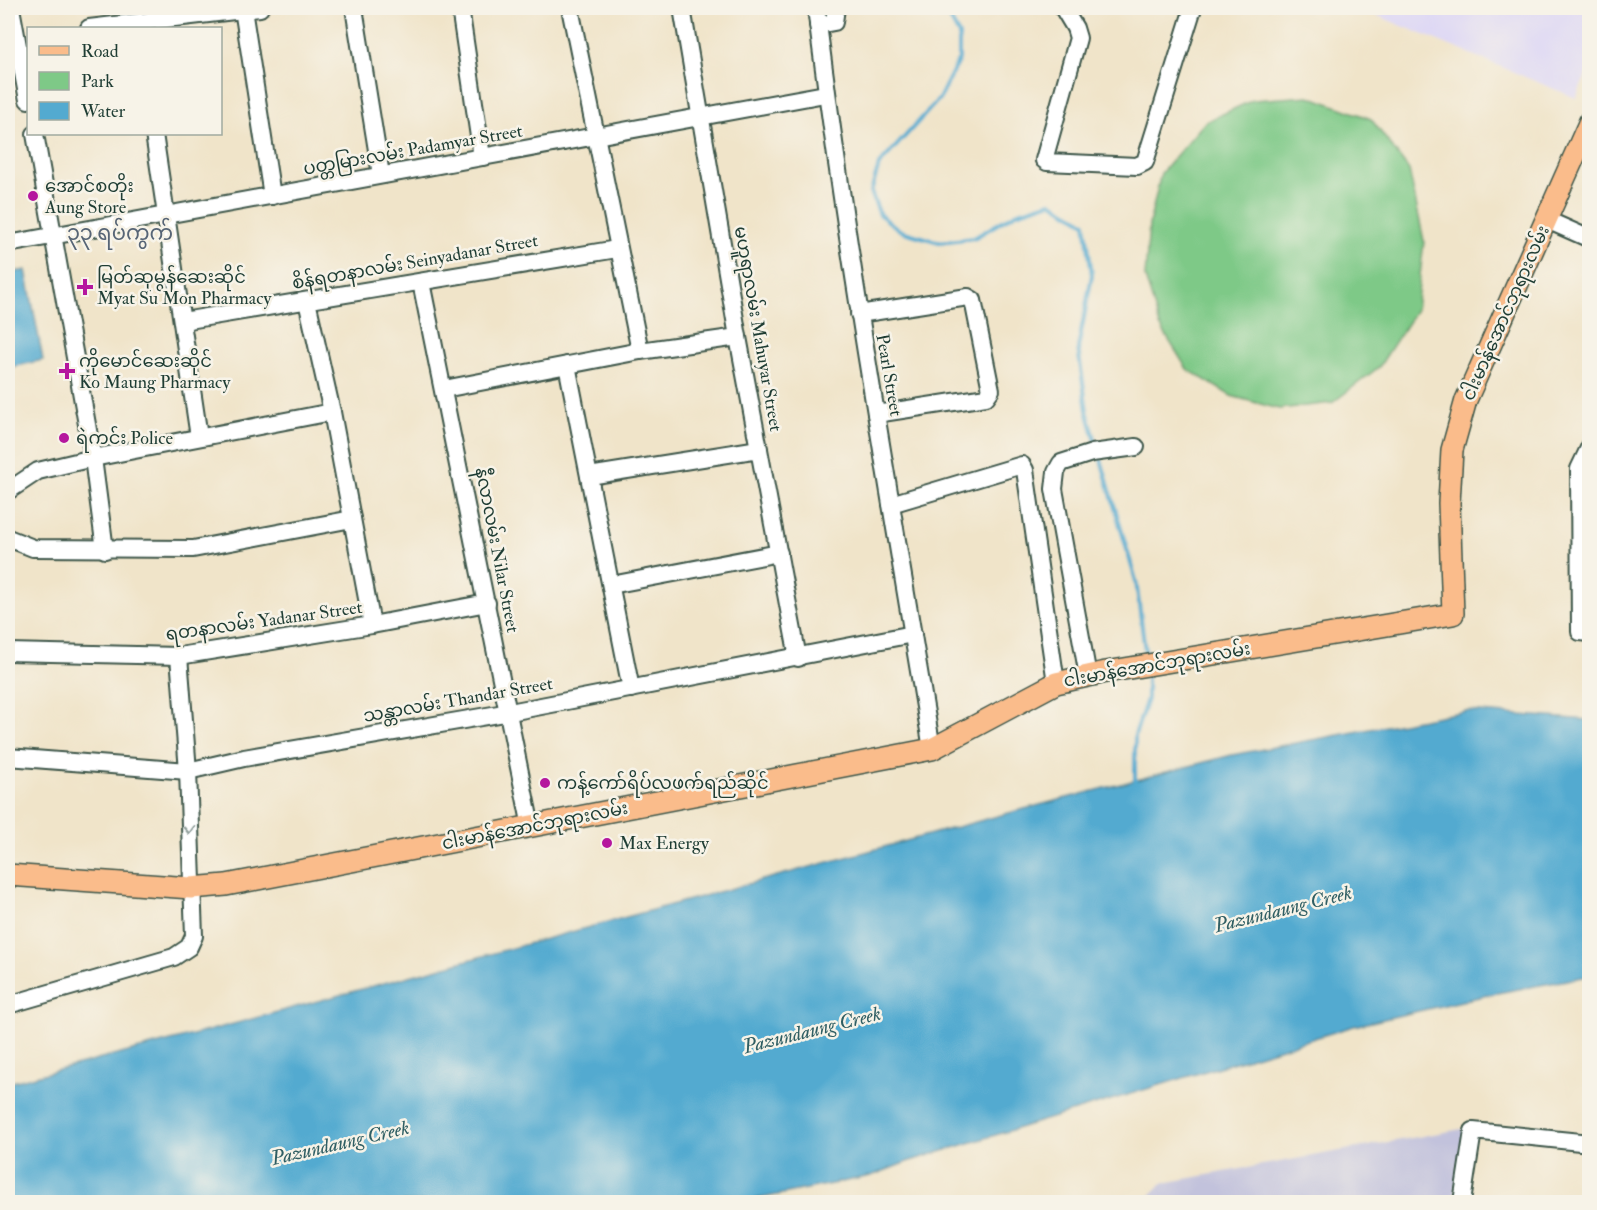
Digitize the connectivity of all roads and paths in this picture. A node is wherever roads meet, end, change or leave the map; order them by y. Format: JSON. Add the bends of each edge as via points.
{"nodes":[{"id":1,"x":11,"y":8,"type":"edge"},
{"id":2,"x":260,"y":8,"type":"edge"},
{"id":3,"x":354,"y":8,"type":"edge"},
{"id":4,"x":460,"y":8,"type":"edge"},
{"id":5,"x":570,"y":8,"type":"edge"},
{"id":6,"x":682,"y":8,"type":"edge"},
{"id":7,"x":836,"y":8,"type":"edge"},
{"id":8,"x":1063,"y":8,"type":"edge"},
{"id":9,"x":1192,"y":8,"type":"edge"},
{"id":10,"x":243,"y":9,"type":"junction"},
{"id":11,"x":817,"y":16,"type":"edge"},
{"id":12,"x":138,"y":25,"type":"edge"},
{"id":13,"x":105,"y":27,"type":"edge"},
{"id":14,"x":23,"y":38,"type":"edge"},
{"id":15,"x":27,"y":88,"type":"edge"},
{"id":16,"x":825,"y":94,"type":"junction"},
{"id":17,"x":702,"y":116,"type":"junction"},
{"id":18,"x":1590,"y":121,"type":"edge"},
{"id":19,"x":35,"y":135,"type":"edge"},
{"id":20,"x":154,"y":135,"type":"edge"},
{"id":21,"x":598,"y":135,"type":"junction"},
{"id":22,"x":482,"y":157,"type":"junction"},
{"id":23,"x":381,"y":175,"type":"junction"},
{"id":24,"x":272,"y":195,"type":"junction"},
{"id":25,"x":166,"y":215,"type":"junction"},
{"id":26,"x":1547,"y":220,"type":"junction"},
{"id":27,"x":54,"y":236,"type":"junction"},
{"id":28,"x":1590,"y":239,"type":"edge"},
{"id":29,"x":8,"y":244,"type":"edge"},
{"id":30,"x":617,"y":249,"type":"junction"},
{"id":31,"x":422,"y":282,"type":"junction"},
{"id":32,"x":308,"y":301,"type":"junction"},
{"id":33,"x":859,"y":315,"type":"junction"},
{"id":34,"x":183,"y":321,"type":"junction"},
{"id":35,"x":738,"y":337,"type":"junction"},
{"id":36,"x":640,"y":351,"type":"junction"},
{"id":37,"x":567,"y":365,"type":"junction"},
{"id":38,"x":444,"y":389,"type":"junction"},
{"id":39,"x":332,"y":412,"type":"junction"},
{"id":40,"x":876,"y":414,"type":"junction"},
{"id":41,"x":199,"y":437,"type":"junction"},
{"id":42,"x":1590,"y":446,"type":"edge"},
{"id":43,"x":1136,"y":447,"type":"dead end"},
{"id":44,"x":759,"y":449,"type":"junction"},
{"id":45,"x":93,"y":458,"type":"junction"},
{"id":46,"x":589,"y":476,"type":"junction"},
{"id":47,"x":8,"y":491,"type":"edge"},
{"id":48,"x":891,"y":504,"type":"junction"},
{"id":49,"x":352,"y":519,"type":"junction"},
{"id":50,"x":8,"y":537,"type":"edge"},
{"id":51,"x":105,"y":550,"type":"junction"},
{"id":52,"x":778,"y":554,"type":"junction"},
{"id":53,"x":611,"y":585,"type":"junction"},
{"id":54,"x":488,"y":603,"type":"junction"},
{"id":55,"x":372,"y":625,"type":"junction"},
{"id":56,"x":1585,"y":632,"type":"edge"},
{"id":57,"x":913,"y":634,"type":"junction"},
{"id":58,"x":8,"y":652,"type":"edge"},
{"id":59,"x":179,"y":656,"type":"junction"},
{"id":60,"x":798,"y":658,"type":"junction"},
{"id":61,"x":1088,"y":675,"type":"junction"},
{"id":62,"x":1056,"y":682,"type":"junction"},
{"id":63,"x":631,"y":689,"type":"junction"},
{"id":64,"x":510,"y":712,"type":"junction"},
{"id":65,"x":932,"y":749,"type":"junction"},
{"id":66,"x":8,"y":757,"type":"edge"},
{"id":67,"x":188,"y":771,"type":"junction"},
{"id":68,"x":531,"y":827,"type":"junction"},
{"id":69,"x":8,"y":875,"type":"edge"},
{"id":70,"x":191,"y":888,"type":"junction"},
{"id":71,"x":8,"y":1005,"type":"edge"},
{"id":72,"x":1590,"y":1143,"type":"edge"},
{"id":73,"x":1462,"y":1203,"type":"edge"}],
"edges":[{"from":1,"to":14,"type":"street"},
{"from":2,"to":10,"type":"street"},
{"from":3,"to":23,"type":"street"},
{"from":4,"to":22,"type":"street"},
{"from":5,"to":21,"type":"street"},
{"from":6,"to":17,"type":"street","name":"မဟူရာလမ်း Mahuyar Street"},
{"from":7,"to":11,"type":"street","via":[[834,22]]},
{"from":8,"to":9,"type":"street","via":[[1077,38],[1044,160],[1137,165],[1145,162]]},
{"from":10,"to":12,"type":"street"},
{"from":10,"to":24,"type":"street"},
{"from":11,"to":16,"type":"street","name":"Pearl Street"},
{"from":12,"to":13,"type":"street"},
{"from":14,"to":15,"type":"street"},
{"from":16,"to":17,"type":"street","name":"ပတ္တမြားလမ်း Padamyar Street"},
{"from":16,"to":33,"type":"street","name":"Pearl Street"},
{"from":17,"to":21,"type":"street","name":"ပတ္တမြားလမ်း Padamyar Street"},
{"from":17,"to":35,"type":"street","name":"မဟူရာလမ်း Mahuyar Street"},
{"from":18,"to":26,"type":"main road","name":"ငါးမာန်အောင်ဘုရားလမ်း"},
{"from":19,"to":27,"type":"street"},
{"from":20,"to":25,"type":"street"},
{"from":21,"to":22,"type":"street","name":"ပတ္တမြားလမ်း Padamyar Street"},
{"from":21,"to":30,"type":"street"},
{"from":22,"to":23,"type":"street","name":"ပတ္တမြားလမ်း Padamyar Street"},
{"from":23,"to":24,"type":"street","name":"ပတ္တမြားလမ်း Padamyar Street"},
{"from":24,"to":25,"type":"street","name":"ပတ္တမြားလမ်း Padamyar Street"},
{"from":25,"to":27,"type":"street","name":"ပတ္တမြားလမ်း Padamyar Street"},
{"from":25,"to":34,"type":"street"},
{"from":26,"to":28,"type":"street"},
{"from":26,"to":61,"type":"main road","name":"ငါးမာန်အောင်ဘုရားလမ်း","via":[[1466,400],[1452,450],[1449,503],[1453,614]]},
{"from":27,"to":29,"type":"street","name":"ပတ္တမြားလမ်း Padamyar Street"},
{"from":27,"to":45,"type":"street"},
{"from":30,"to":31,"type":"street","name":"စိန်ရတနာလမ်း Seinyadanar Street"},
{"from":30,"to":36,"type":"street"},
{"from":31,"to":32,"type":"street","name":"စိန်ရတနာလမ်း Seinyadanar Street"},
{"from":31,"to":38,"type":"street","name":"နီလာလမ်း Nilar Street"},
{"from":32,"to":34,"type":"street","name":"စိန်ရတနာလမ်း Seinyadanar Street"},
{"from":32,"to":39,"type":"street"},
{"from":33,"to":40,"type":"street","name":"Pearl Street"},
{"from":33,"to":40,"type":"street","via":[[968,297],[973,300],[991,390],[986,398]]},
{"from":34,"to":41,"type":"street"},
{"from":35,"to":36,"type":"street"},
{"from":35,"to":44,"type":"street","name":"မဟူရာလမ်း Mahuyar Street"},
{"from":36,"to":37,"type":"street"},
{"from":37,"to":38,"type":"street"},
{"from":37,"to":46,"type":"street"},
{"from":38,"to":54,"type":"street","name":"နီလာလမ်း Nilar Street"},
{"from":39,"to":41,"type":"street"},
{"from":39,"to":49,"type":"street"},
{"from":40,"to":48,"type":"street","name":"Pearl Street"},
{"from":41,"to":45,"type":"street"},
{"from":42,"to":56,"type":"street","via":[[1579,469]]},
{"from":43,"to":61,"type":"street","via":[[1092,453],[1061,463],[1056,472],[1054,489]]},
{"from":44,"to":46,"type":"street"},
{"from":44,"to":52,"type":"street","name":"မဟူရာလမ်း Mahuyar Street"},
{"from":45,"to":47,"type":"street","via":[[39,471]]},
{"from":45,"to":51,"type":"street"},
{"from":46,"to":53,"type":"street"},
{"from":48,"to":57,"type":"street","name":"Pearl Street"},
{"from":48,"to":62,"type":"street","via":[[1022,465]]},
{"from":49,"to":51,"type":"street","via":[[193,549]]},
{"from":49,"to":55,"type":"street"},
{"from":50,"to":51,"type":"street","via":[[33,548]]},
{"from":52,"to":53,"type":"street"},
{"from":52,"to":60,"type":"street","name":"မဟူရာလမ်း Mahuyar Street"},
{"from":53,"to":63,"type":"street"},
{"from":54,"to":55,"type":"street","name":"ရတနာလမ်း Yadanar Street"},
{"from":54,"to":64,"type":"street","name":"နီလာလမ်း Nilar Street"},
{"from":55,"to":59,"type":"street","name":"ရတနာလမ်း Yadanar Street"},
{"from":57,"to":60,"type":"street","name":"သန္တာလမ်း Thandar Street"},
{"from":57,"to":65,"type":"street","name":"Pearl Street"},
{"from":58,"to":59,"type":"street","name":"ရတနာလမ်း Yadanar Street"},
{"from":59,"to":67,"type":"street"},
{"from":60,"to":63,"type":"street","name":"သန္တာလမ်း Thandar Street"},
{"from":61,"to":62,"type":"main road","name":"ငါးမာန်အောင်ဘုရားလမ်း"},
{"from":62,"to":65,"type":"main road","name":"ငါးမာန်အောင်ဘုရားလမ်း"},
{"from":63,"to":64,"type":"street","name":"သန္တာလမ်း Thandar Street"},
{"from":64,"to":67,"type":"street","name":"သန္တာလမ်း Thandar Street"},
{"from":64,"to":68,"type":"street","name":"နီလာလမ်း Nilar Street"},
{"from":65,"to":68,"type":"main road","name":"ငါးမာန်အောင်ဘုရားလမ်း"},
{"from":66,"to":67,"type":"street","name":"သန္တာလမ်း Thandar Street"},
{"from":67,"to":70,"type":"street","one_way":true},
{"from":68,"to":70,"type":"main road","name":"ငါးမာန်အောင်ဘုရားလမ်း","via":[[226,885]]},
{"from":69,"to":70,"type":"main road","name":"ငါးမာန်အောင်ဘုရားလမ်း"},
{"from":70,"to":71,"type":"street","via":[[194,936],[189,947],[174,957]]},
{"from":72,"to":73,"type":"street","via":[[1473,1131]]}]}
